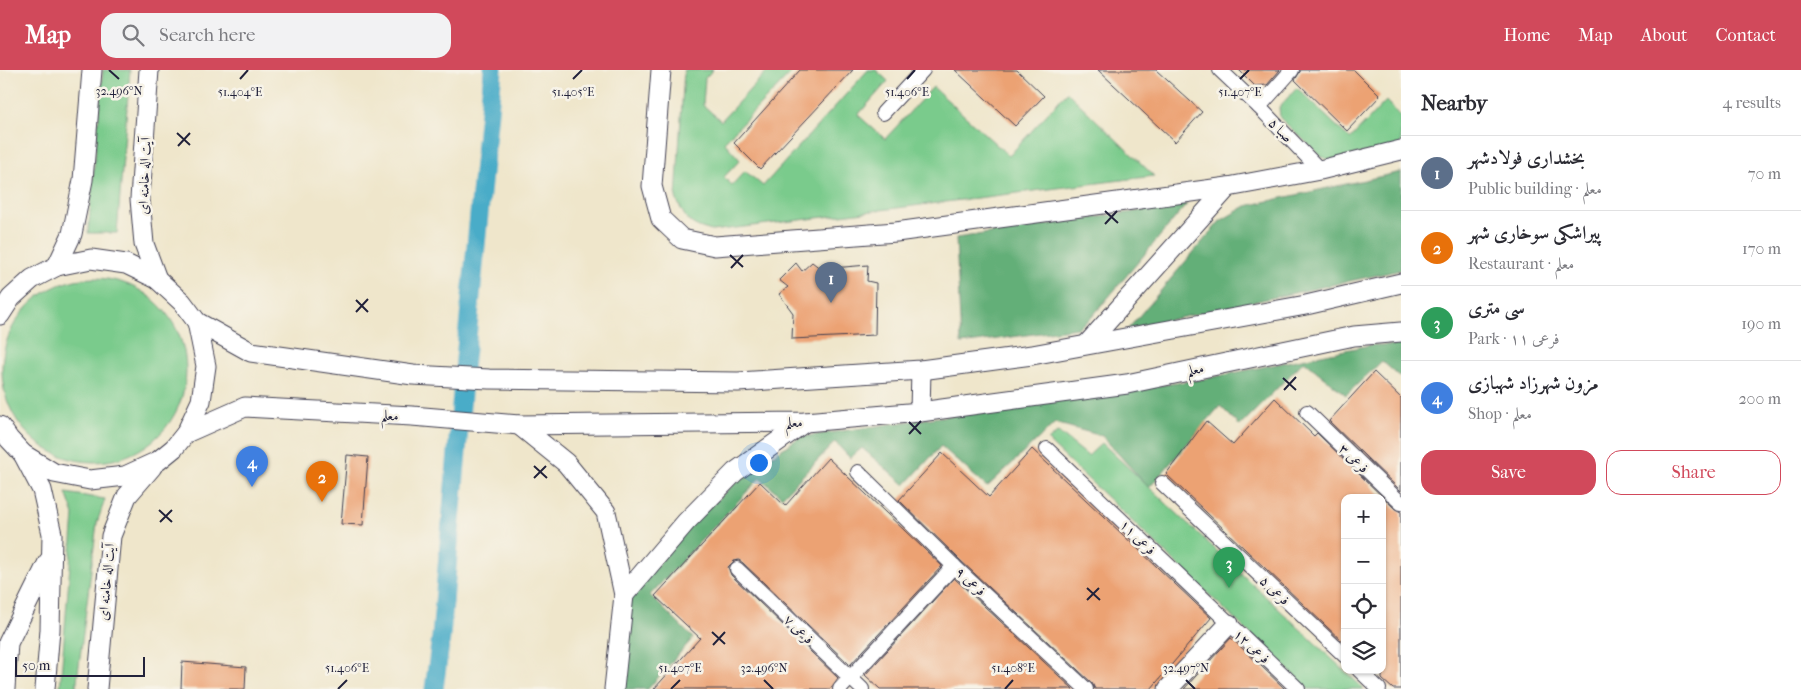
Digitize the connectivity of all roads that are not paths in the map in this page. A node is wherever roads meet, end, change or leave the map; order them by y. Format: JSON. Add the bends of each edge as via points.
{"nodes":[{"id":1,"x":92,"y":70,"type":"edge"},
{"id":2,"x":150,"y":70,"type":"edge"},
{"id":3,"x":661,"y":70,"type":"edge"},
{"id":4,"x":923,"y":70,"type":"edge"},
{"id":5,"x":1220,"y":70,"type":"edge"},
{"id":6,"x":1292,"y":70,"type":"edge"},
{"id":7,"x":1259,"y":107,"type":"junction"},
{"id":8,"x":883,"y":113,"type":"dead end"},
{"id":9,"x":1401,"y":150,"type":"edge"},
{"id":10,"x":1320,"y":170,"type":"junction"},
{"id":11,"x":1228,"y":187,"type":"junction"},
{"id":12,"x":57,"y":266,"type":"junction"},
{"id":13,"x":157,"y":279,"type":"junction"},
{"id":14,"x":1401,"y":283,"type":"edge"},
{"id":15,"x":5,"y":300,"type":"edge"},
{"id":16,"x":0,"y":315,"type":"edge"},
{"id":17,"x":197,"y":322,"type":"junction"},
{"id":18,"x":1401,"y":332,"type":"edge"},
{"id":19,"x":1088,"y":344,"type":"junction"},
{"id":20,"x":921,"y":370,"type":"junction"},
{"id":21,"x":920,"y":412,"type":"junction"},
{"id":22,"x":1307,"y":412,"type":"dead end"},
{"id":23,"x":804,"y":422,"type":"junction"},
{"id":24,"x":519,"y":425,"type":"junction"},
{"id":25,"x":0,"y":426,"type":"edge"},
{"id":26,"x":186,"y":433,"type":"junction"},
{"id":27,"x":1047,"y":449,"type":"dead end"},
{"id":28,"x":23,"y":454,"type":"junction"},
{"id":29,"x":158,"y":461,"type":"junction"},
{"id":30,"x":858,"y":472,"type":"dead end"},
{"id":31,"x":1162,"y":483,"type":"dead end"},
{"id":32,"x":1401,"y":503,"type":"edge"},
{"id":33,"x":52,"y":554,"type":"junction"},
{"id":34,"x":954,"y":566,"type":"junction"},
{"id":35,"x":737,"y":569,"type":"dead end"},
{"id":36,"x":624,"y":595,"type":"junction"},
{"id":37,"x":1229,"y":624,"type":"junction"},
{"id":38,"x":4,"y":642,"type":"edge"},
{"id":39,"x":1341,"y":652,"type":"edge"},
{"id":40,"x":1363,"y":674,"type":"edge"},
{"id":41,"x":850,"y":678,"type":"junction"},
{"id":42,"x":4,"y":689,"type":"edge"},
{"id":43,"x":45,"y":689,"type":"edge"},
{"id":44,"x":97,"y":689,"type":"edge"},
{"id":45,"x":614,"y":689,"type":"edge"},
{"id":46,"x":840,"y":689,"type":"edge"},
{"id":47,"x":862,"y":689,"type":"edge"},
{"id":48,"x":1086,"y":689,"type":"edge"},
{"id":49,"x":1168,"y":689,"type":"edge"},
{"id":50,"x":1298,"y":689,"type":"edge"},
{"id":51,"x":1379,"y":689,"type":"edge"}],
"edges":[{"from":1,"to":12,"type":"main road","via":[[83,180],[72,234]]},
{"from":2,"to":13,"type":"main road","name":"آیت اله خامنه ای","via":[[140,198],[144,244]]},
{"from":3,"to":11,"type":"main road","via":[[652,186],[661,218],[682,239],[698,243],[715,246],[896,232]]},
{"from":4,"to":8,"type":"street"},
{"from":5,"to":7,"type":"street","name":"صبا ۵"},
{"from":6,"to":7,"type":"street"},
{"from":7,"to":10,"type":"street","name":"صبا ۵"},
{"from":9,"to":10,"type":"main road"},
{"from":10,"to":11,"type":"main road"},
{"from":11,"to":19,"type":"main road"},
{"from":12,"to":13,"type":"main road","via":[[91,259],[126,264]]},
{"from":12,"to":15,"type":"main road","via":[[32,278]]},
{"from":13,"to":17,"type":"main road","via":[[182,302]]},
{"from":14,"to":19,"type":"main road","via":[[1306,306]]},
{"from":15,"to":16,"type":"main road"},
{"from":17,"to":20,"type":"main road","via":[[252,352],[413,374],[489,379],[738,382]]},
{"from":17,"to":26,"type":"main road","via":[[206,366],[202,401]]},
{"from":18,"to":21,"type":"main road","name":"معلم","via":[[1354,336],[1127,384]]},
{"from":19,"to":20,"type":"main road"},
{"from":20,"to":21,"type":"main road"},
{"from":21,"to":23,"type":"main road","name":"معلم"},
{"from":22,"to":32,"type":"street","name":"فرعی ۳"},
{"from":23,"to":24,"type":"main road","name":"معلم"},
{"from":23,"to":36,"type":"main road","via":[[735,472],[686,522]]},
{"from":24,"to":26,"type":"main road","name":"معلم","via":[[245,407]]},
{"from":24,"to":36,"type":"main road","via":[[566,463],[606,512]]},
{"from":25,"to":28,"type":"main road"},
{"from":26,"to":29,"type":"main road"},
{"from":27,"to":37,"type":"street","name":"فرعی ۱۱"},
{"from":28,"to":29,"type":"main road","via":[[54,473],[90,480],[125,476]]},
{"from":28,"to":33,"type":"main road","via":[[42,490],[52,534]]},
{"from":29,"to":44,"type":"main road","name":"آیت اله خامنه ای","via":[[126,496],[111,536]]},
{"from":30,"to":34,"type":"street","name":"فرعی ۹"},
{"from":31,"to":39,"type":"street","name":"فرعی ۵"},
{"from":33,"to":38,"type":"main road"},
{"from":33,"to":43,"type":"main road"},
{"from":34,"to":41,"type":"street"},
{"from":34,"to":48,"type":"street","name":"فرعی ۹"},
{"from":35,"to":41,"type":"street","name":"فرعی ۷"},
{"from":36,"to":45,"type":"main road"},
{"from":37,"to":49,"type":"main road"},
{"from":37,"to":50,"type":"street","name":"فرعی ۱۲"},
{"from":38,"to":42,"type":"main road"},
{"from":40,"to":51,"type":"street"},
{"from":41,"to":46,"type":"street"},
{"from":41,"to":47,"type":"street","name":"فرعی ۷"}]}
